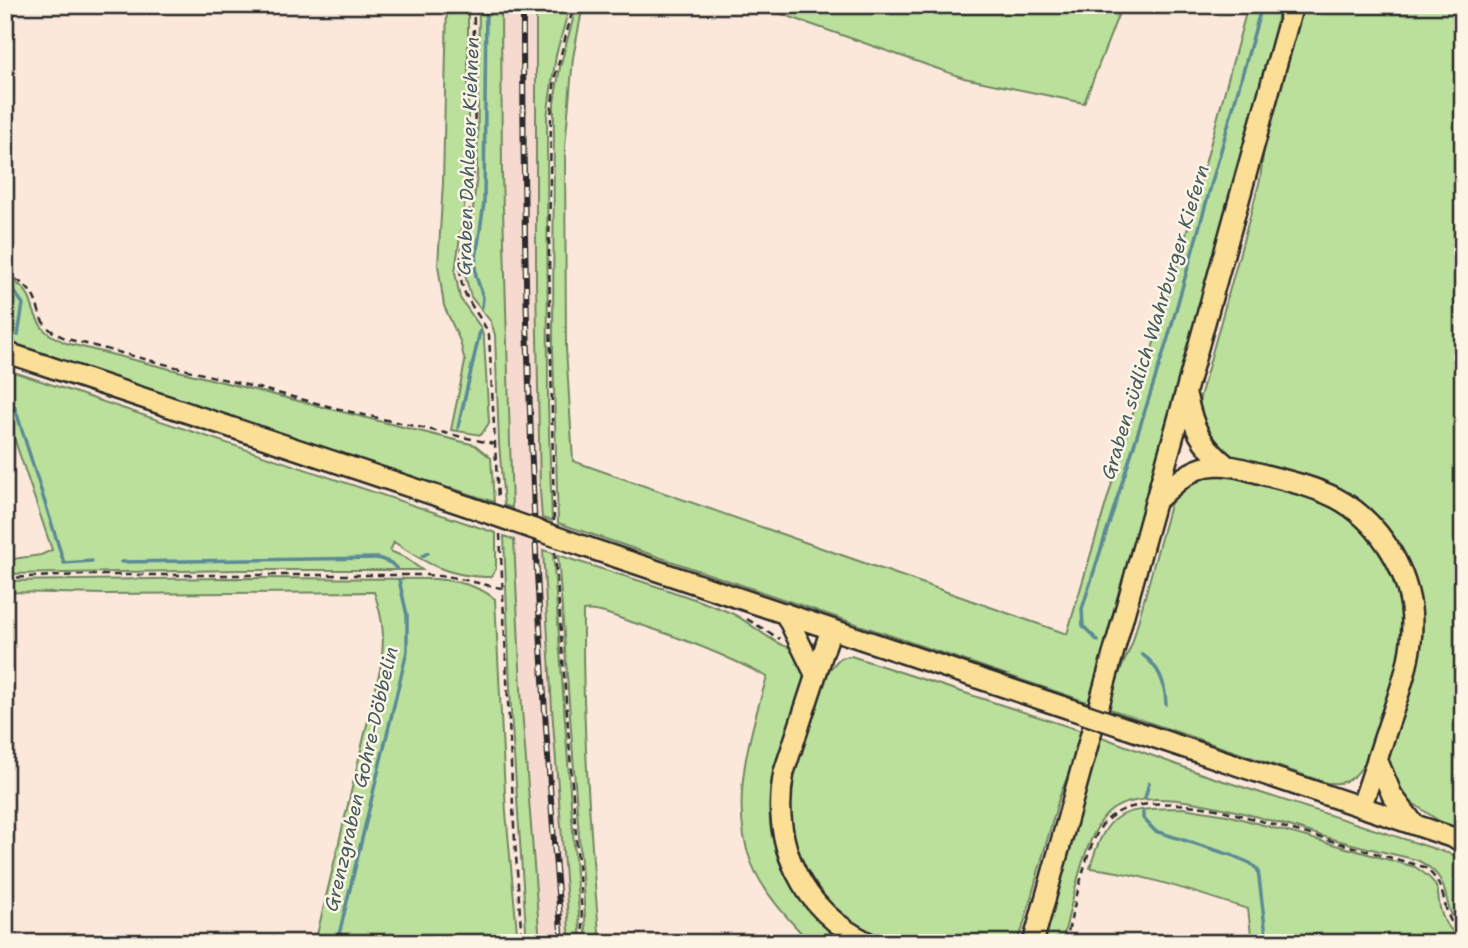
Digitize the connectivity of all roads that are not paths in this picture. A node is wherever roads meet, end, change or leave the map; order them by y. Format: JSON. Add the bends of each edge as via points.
{"nodes":[{"id":1,"x":1293,"y":5,"type":"edge"},
{"id":2,"x":5,"y":352,"type":"edge"},
{"id":3,"x":1186,"y":393,"type":"junction"},
{"id":4,"x":1225,"y":464,"type":"junction"},
{"id":5,"x":1156,"y":500,"type":"junction"},
{"id":6,"x":785,"y":613,"type":"junction"},
{"id":7,"x":831,"y":629,"type":"junction"},
{"id":8,"x":815,"y":674,"type":"junction"},
{"id":9,"x":1377,"y":759,"type":"junction"},
{"id":10,"x":1361,"y":807,"type":"junction"},
{"id":11,"x":1415,"y":825,"type":"junction"},
{"id":12,"x":1463,"y":841,"type":"edge"},
{"id":13,"x":1032,"y":940,"type":"edge"},
{"id":14,"x":869,"y":943,"type":"edge"}],
"edges":[{"from":1,"to":3,"type":"main road"},
{"from":2,"to":6,"type":"main road","bridge":true},
{"from":3,"to":4,"type":"main road","via":[[1199,438]]},
{"from":3,"to":5,"type":"main road"},
{"from":4,"to":5,"type":"main road","via":[[1190,473]]},
{"from":4,"to":9,"type":"main road","via":[[1338,499],[1368,522],[1395,559],[1410,601],[1412,643]]},
{"from":5,"to":13,"type":"main road"},
{"from":6,"to":7,"type":"main road"},
{"from":6,"to":8,"type":"main road"},
{"from":7,"to":8,"type":"main road"},
{"from":7,"to":10,"type":"main road","bridge":true},
{"from":8,"to":14,"type":"main road","via":[[783,779],[783,837],[792,867],[814,901],[838,924]]},
{"from":9,"to":10,"type":"main road"},
{"from":9,"to":11,"type":"main road","via":[[1392,795]]},
{"from":10,"to":11,"type":"main road"},
{"from":11,"to":12,"type":"main road"}]}
